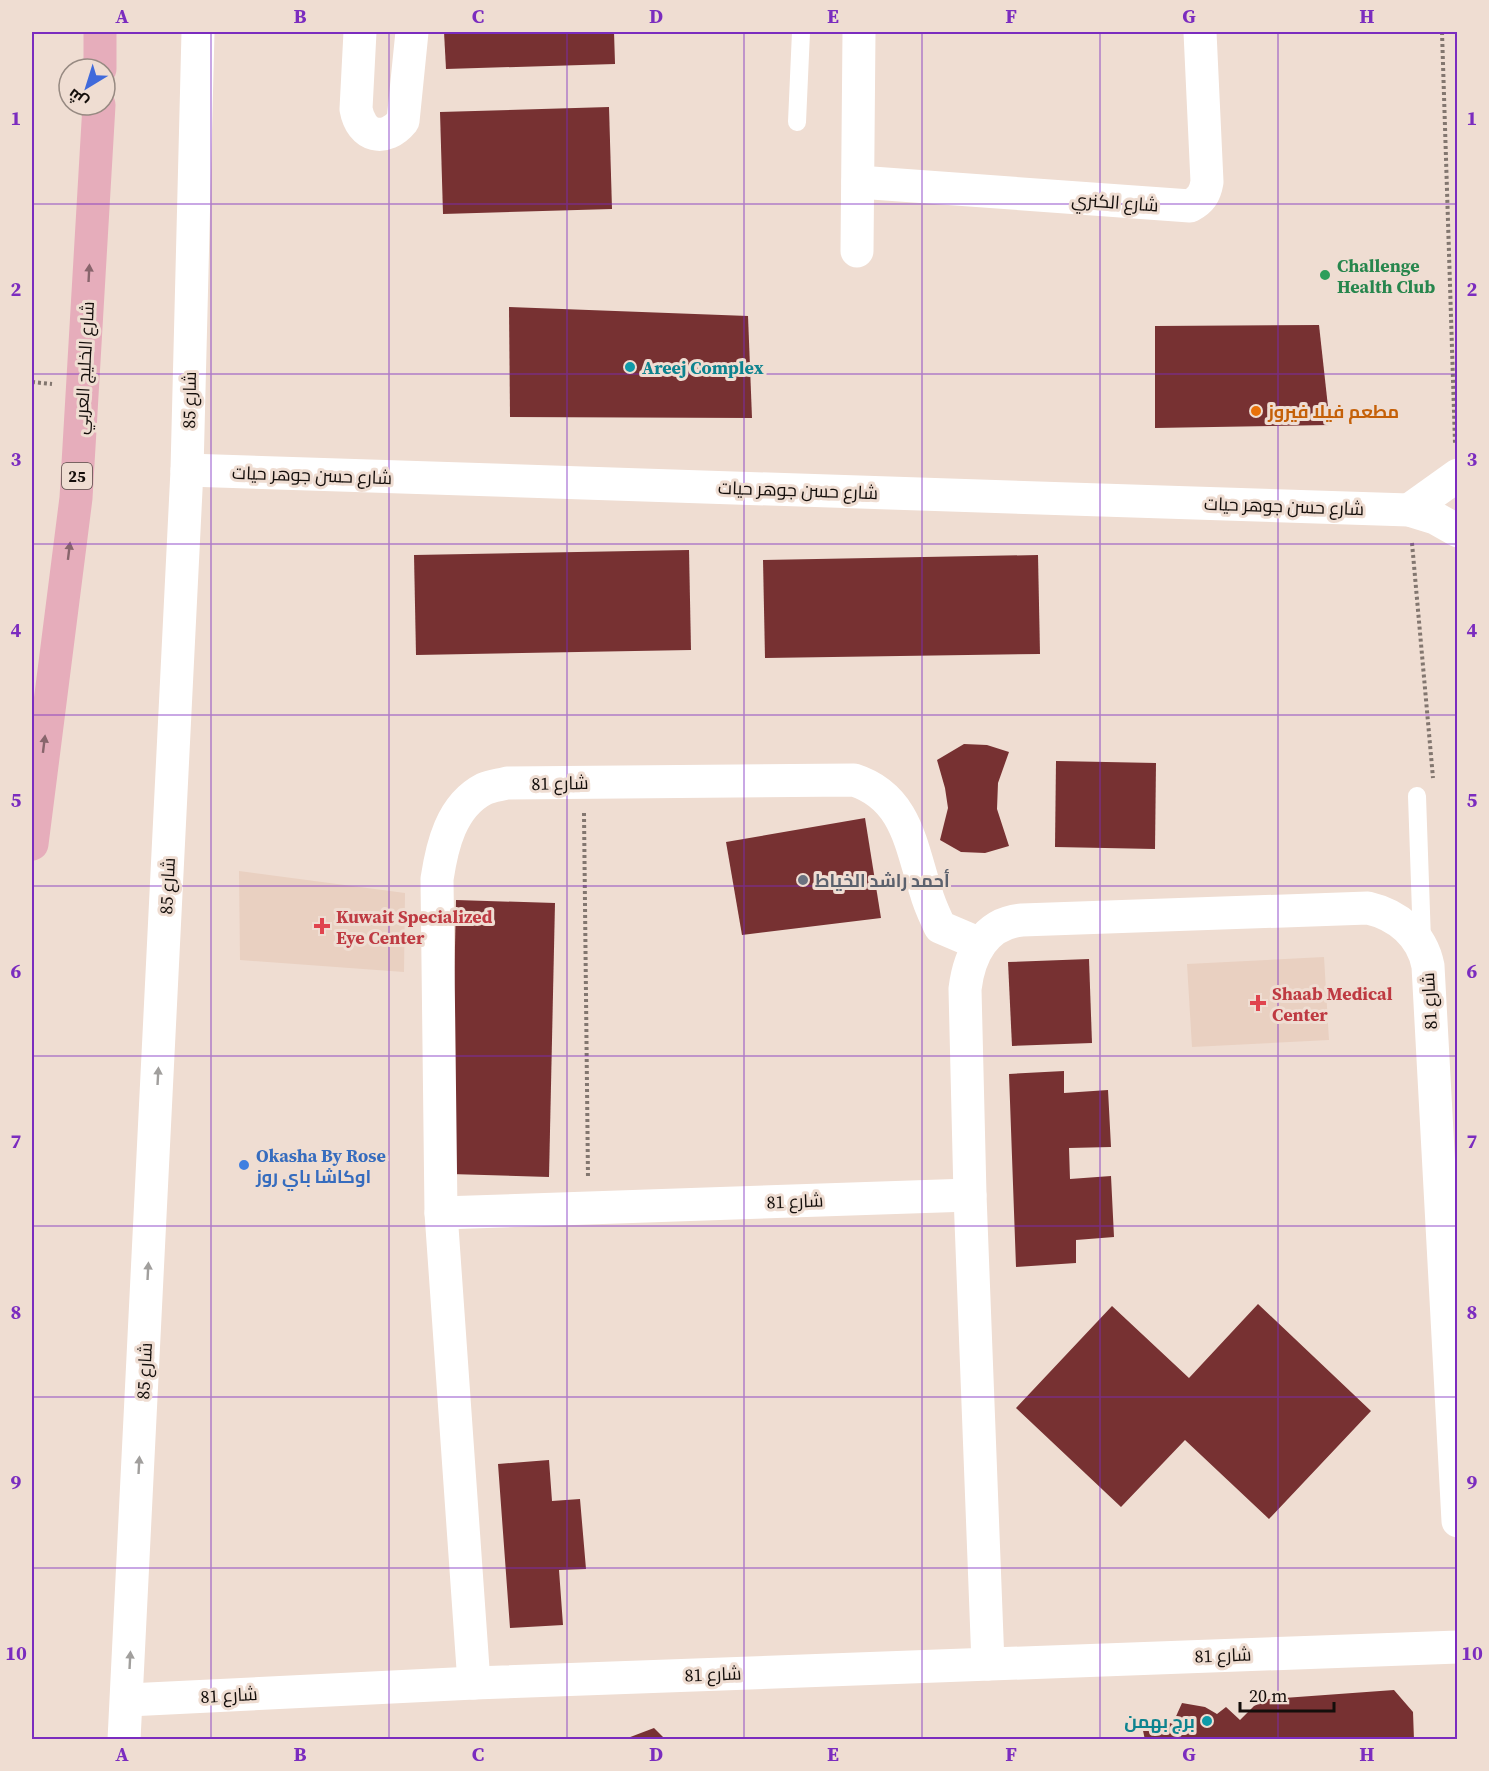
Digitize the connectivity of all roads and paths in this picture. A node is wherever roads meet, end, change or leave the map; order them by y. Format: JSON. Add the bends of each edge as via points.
{"nodes":[{"id":1,"x":100,"y":32,"type":"edge"},
{"id":2,"x":198,"y":32,"type":"edge"},
{"id":3,"x":360,"y":32,"type":"edge"},
{"id":4,"x":412,"y":32,"type":"edge"},
{"id":5,"x":801,"y":32,"type":"edge"},
{"id":6,"x":859,"y":32,"type":"edge"},
{"id":7,"x":1200,"y":32,"type":"edge"},
{"id":8,"x":1442,"y":32,"type":"edge"},
{"id":9,"x":100,"y":57,"type":"edge"},
{"id":10,"x":98,"y":117,"type":"edge"},
{"id":11,"x":797,"y":122,"type":"dead end"},
{"id":12,"x":858,"y":182,"type":"junction"},
{"id":13,"x":857,"y":251,"type":"dead end"},
{"id":14,"x":187,"y":471,"type":"junction"},
{"id":15,"x":1457,"y":476,"type":"edge"},
{"id":16,"x":1409,"y":510,"type":"junction"},
{"id":17,"x":1458,"y":531,"type":"edge"},
{"id":18,"x":584,"y":783,"type":"junction"},
{"id":19,"x":1417,"y":796,"type":"joint"},
{"id":20,"x":32,"y":844,"type":"edge"},
{"id":21,"x":980,"y":944,"type":"junction"},
{"id":22,"x":1422,"y":946,"type":"junction"},
{"id":23,"x":970,"y":1195,"type":"junction"},
{"id":24,"x":588,"y":1208,"type":"junction"},
{"id":25,"x":441,"y":1214,"type":"junction"},
{"id":26,"x":1450,"y":1248,"type":"edge"},
{"id":27,"x":1451,"y":1292,"type":"edge"},
{"id":28,"x":1458,"y":1521,"type":"edge"},
{"id":29,"x":1458,"y":1647,"type":"edge"},
{"id":30,"x":988,"y":1664,"type":"junction"},
{"id":31,"x":474,"y":1683,"type":"junction"},
{"id":32,"x":128,"y":1700,"type":"junction"},
{"id":33,"x":124,"y":1740,"type":"edge"}],
"edges":[{"from":1,"to":9,"type":"main road"},
{"from":2,"to":14,"type":"street","name":"شارع 85"},
{"from":3,"to":4,"type":"street","via":[[356,109],[358,120],[375,134],[396,130],[403,121]]},
{"from":5,"to":11,"type":"lane"},
{"from":6,"to":12,"type":"street"},
{"from":7,"to":12,"type":"street","name":"شارع الكنري","via":[[1207,182],[1200,200],[1190,206]]},
{"from":8,"to":15,"type":"path"},
{"from":20,"to":10,"type":"main road","name":"شارع الخليج العربي","number":"25","one_way":true,"via":[[76,498]]},
{"from":12,"to":13,"type":"street"},
{"from":14,"to":16,"type":"street","name":"شارع حسن جوهر حيات"},
{"from":32,"to":14,"type":"street","name":"شارع 85","one_way":true},
{"from":15,"to":16,"type":"street"},
{"from":16,"to":17,"type":"street","name":"شارع حسن جوهر حيات"},
{"from":16,"to":19,"type":"path","via":[[1435,796]]},
{"from":18,"to":21,"type":"street","name":"شارع 81","via":[[854,780],[870,785],[883,795],[908,830],[940,927]]},
{"from":18,"to":24,"type":"path"},
{"from":18,"to":25,"type":"street","name":"شارع 81","via":[[507,783],[485,789],[466,801],[447,834],[437,879]]},
{"from":19,"to":22,"type":"lane"},
{"from":21,"to":22,"type":"street","name":"شارع 81","via":[[993,929],[1012,920],[1368,908],[1394,917]]},
{"from":21,"to":23,"type":"street","name":"شارع 81","via":[[970,963],[965,989]]},
{"from":22,"to":26,"type":"street","name":"شارع 81","via":[[1428,966]]},
{"from":23,"to":24,"type":"street","name":"شارع 81"},
{"from":23,"to":30,"type":"street","name":"شارع 81"},
{"from":24,"to":25,"type":"street","name":"شارع 81"},
{"from":25,"to":31,"type":"street","name":"شارع 81"},
{"from":26,"to":27,"type":"street","name":"شارع 81"},
{"from":27,"to":28,"type":"street","name":"شارع 81"},
{"from":29,"to":30,"type":"street","name":"شارع 81"},
{"from":30,"to":31,"type":"street","name":"شارع 81"},
{"from":31,"to":32,"type":"street","name":"شارع 81"},
{"from":32,"to":33,"type":"street","name":"شارع 85"}]}
